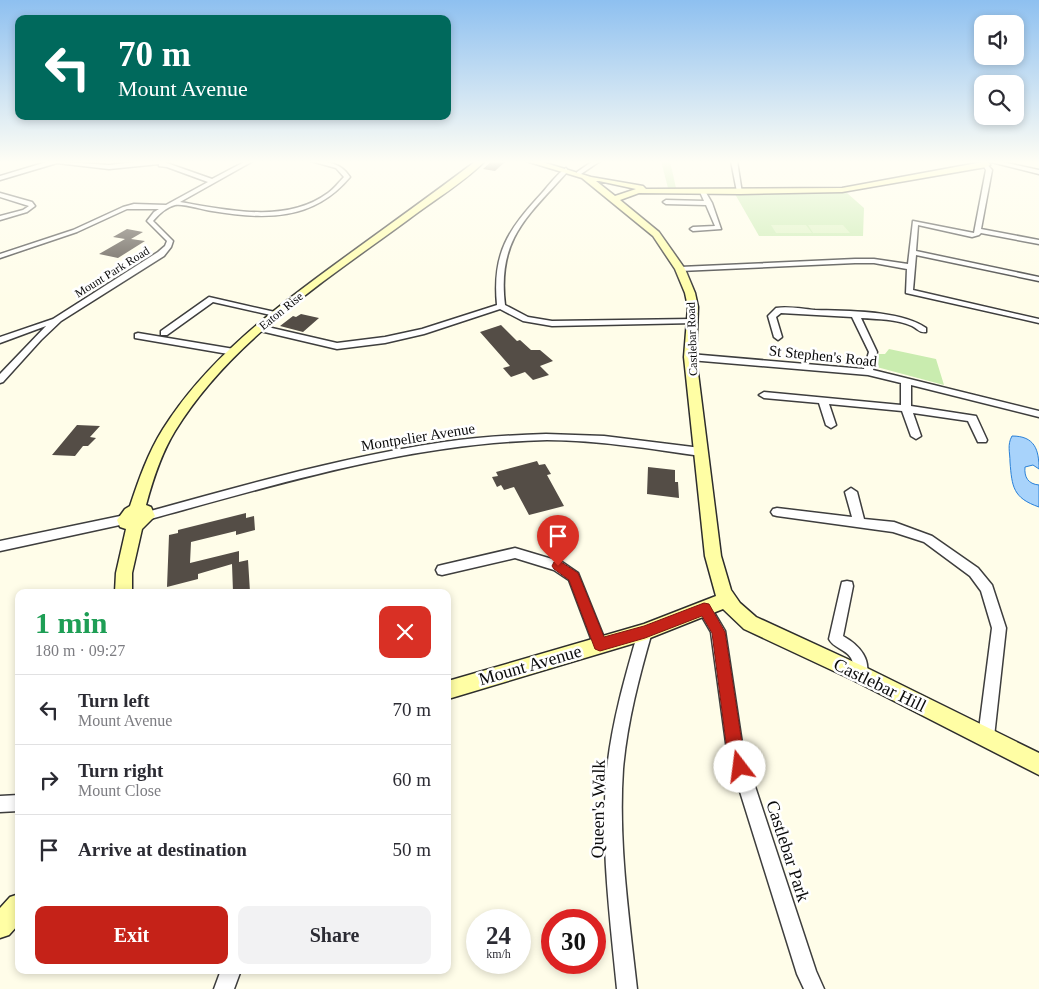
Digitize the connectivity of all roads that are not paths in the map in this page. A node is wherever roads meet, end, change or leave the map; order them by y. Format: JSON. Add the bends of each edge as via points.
{"nodes":[{"id":1,"x":30,"y":207,"type":"edge"},
{"id":2,"x":129,"y":207,"type":"edge"},
{"id":3,"x":166,"y":207,"type":"edge"},
{"id":4,"x":210,"y":207,"type":"edge"},
{"id":5,"x":300,"y":207,"type":"edge"},
{"id":6,"x":419,"y":207,"type":"edge"},
{"id":7,"x":535,"y":207,"type":"edge"},
{"id":8,"x":625,"y":207,"type":"edge"},
{"id":9,"x":710,"y":207,"type":"edge"},
{"id":10,"x":982,"y":207,"type":"edge"},
{"id":11,"x":0,"y":218,"type":"edge"},
{"id":12,"x":692,"y":229,"type":"dead end"},
{"id":13,"x":978,"y":230,"type":"junction"},
{"id":14,"x":1039,"y":242,"type":"edge"},
{"id":15,"x":912,"y":252,"type":"junction"},
{"id":16,"x":0,"y":256,"type":"edge"},
{"id":17,"x":911,"y":267,"type":"junction"},
{"id":18,"x":680,"y":269,"type":"junction"},
{"id":19,"x":1039,"y":279,"type":"edge"},
{"id":20,"x":501,"y":306,"type":"junction"},
{"id":21,"x":275,"y":314,"type":"junction"},
{"id":22,"x":855,"y":314,"type":"junction"},
{"id":23,"x":58,"y":319,"type":"junction"},
{"id":24,"x":692,"y":321,"type":"junction"},
{"id":25,"x":1039,"y":322,"type":"edge"},
{"id":26,"x":259,"y":328,"type":"junction"},
{"id":27,"x":923,"y":330,"type":"dead end"},
{"id":28,"x":25,"y":332,"type":"junction"},
{"id":29,"x":164,"y":333,"type":"dead end"},
{"id":30,"x":43,"y":334,"type":"junction"},
{"id":31,"x":138,"y":336,"type":"dead end"},
{"id":32,"x":778,"y":337,"type":"dead end"},
{"id":33,"x":0,"y":340,"type":"edge"},
{"id":34,"x":234,"y":352,"type":"junction"},
{"id":35,"x":690,"y":357,"type":"junction"},
{"id":36,"x":868,"y":372,"type":"junction"},
{"id":37,"x":0,"y":380,"type":"edge"},
{"id":38,"x":906,"y":381,"type":"junction"},
{"id":39,"x":764,"y":395,"type":"dead end"},
{"id":40,"x":823,"y":400,"type":"junction"},
{"id":41,"x":906,"y":408,"type":"junction"},
{"id":42,"x":1039,"y":414,"type":"edge"},
{"id":43,"x":831,"y":425,"type":"dead end"},
{"id":44,"x":916,"y":436,"type":"dead end"},
{"id":45,"x":982,"y":440,"type":"dead end"},
{"id":46,"x":701,"y":452,"type":"junction"},
{"id":47,"x":851,"y":492,"type":"dead end"},
{"id":48,"x":777,"y":512,"type":"dead end"},
{"id":49,"x":136,"y":518,"type":"junction"},
{"id":50,"x":859,"y":522,"type":"junction"},
{"id":51,"x":0,"y":546,"type":"edge"},
{"id":52,"x":442,"y":570,"type":"dead end"},
{"id":53,"x":848,"y":586,"type":"dead end"},
{"id":54,"x":123,"y":589,"type":"edge"},
{"id":55,"x":725,"y":600,"type":"junction"},
{"id":56,"x":704,"y":608,"type":"junction"},
{"id":57,"x":645,"y":632,"type":"junction"},
{"id":58,"x":600,"y":645,"type":"junction"},
{"id":59,"x":859,"y":666,"type":"junction"},
{"id":60,"x":451,"y":689,"type":"edge"},
{"id":61,"x":986,"y":736,"type":"junction"},
{"id":62,"x":1039,"y":764,"type":"edge"},
{"id":63,"x":15,"y":803,"type":"edge"},
{"id":64,"x":0,"y":804,"type":"edge"},
{"id":65,"x":15,"y":910,"type":"edge"},
{"id":66,"x":0,"y":926,"type":"edge"},
{"id":67,"x":230,"y":974,"type":"edge"},
{"id":68,"x":224,"y":989,"type":"edge"},
{"id":69,"x":627,"y":989,"type":"edge"},
{"id":70,"x":814,"y":989,"type":"edge"}],
"edges":[{"from":1,"to":11,"type":"street"},
{"from":2,"to":16,"type":"street"},
{"from":3,"to":23,"type":"street","name":"Mount Park Road","via":[[150,221],[167,234],[170,240],[168,247]]},
{"from":4,"to":5,"type":"street","via":[[264,215]]},
{"from":6,"to":21,"type":"street","name":"Eaton Rise"},
{"from":7,"to":20,"type":"street","via":[[507,241],[500,258],[497,286]]},
{"from":8,"to":18,"type":"street","name":"Castlebar Road","via":[[656,234]]},
{"from":9,"to":12,"type":"street","via":[[718,228]]},
{"from":10,"to":13,"type":"street"},
{"from":13,"to":14,"type":"street"},
{"from":13,"to":15,"type":"street","via":[[972,235],[915,222]]},
{"from":15,"to":17,"type":"street"},
{"from":15,"to":19,"type":"street"},
{"from":17,"to":18,"type":"street","via":[[874,261]]},
{"from":17,"to":25,"type":"street","via":[[910,291]]},
{"from":18,"to":24,"type":"street","name":"Castlebar Road","via":[[690,294]]},
{"from":20,"to":24,"type":"street","via":[[513,315],[531,321],[555,324]]},
{"from":20,"to":26,"type":"street","via":[[424,331],[337,346]]},
{"from":21,"to":26,"type":"street","name":"Eaton Rise"},
{"from":21,"to":29,"type":"street","via":[[212,300]]},
{"from":22,"to":27,"type":"street","via":[[915,323]]},
{"from":22,"to":32,"type":"street","via":[[779,310],[772,316]]},
{"from":22,"to":36,"type":"street","via":[[873,352]]},
{"from":23,"to":28,"type":"street"},
{"from":23,"to":30,"type":"street","name":"Mount Park Road"},
{"from":24,"to":35,"type":"street","name":"Castlebar Road"},
{"from":26,"to":34,"type":"street","name":"Eaton Rise"},
{"from":28,"to":30,"type":"street"},
{"from":28,"to":33,"type":"street"},
{"from":30,"to":37,"type":"street","name":"Mount Park Road"},
{"from":31,"to":34,"type":"street"},
{"from":34,"to":49,"type":"street","name":"Eaton Rise","via":[[211,375],[164,439],[141,489]]},
{"from":35,"to":36,"type":"street","name":"St Stephen's Road"},
{"from":35,"to":46,"type":"street","name":"Castlebar Road"},
{"from":36,"to":38,"type":"street","name":"St Stephen's Road"},
{"from":38,"to":41,"type":"street"},
{"from":38,"to":42,"type":"street","name":"St Stephen's Road"},
{"from":39,"to":40,"type":"street"},
{"from":40,"to":41,"type":"street"},
{"from":40,"to":43,"type":"street"},
{"from":41,"to":44,"type":"street"},
{"from":41,"to":45,"type":"street","via":[[972,418]]},
{"from":46,"to":49,"type":"street","name":"Montpelier Avenue","via":[[609,440],[547,437],[459,444],[320,469]]},
{"from":46,"to":55,"type":"street","name":"Castlebar Road","via":[[713,556]]},
{"from":47,"to":50,"type":"street"},
{"from":48,"to":50,"type":"street"},
{"from":49,"to":51,"type":"street","name":"Montpelier Avenue"},
{"from":49,"to":54,"type":"street","name":"Eaton Rise"},
{"from":50,"to":61,"type":"street","via":[[894,527],[928,539],[974,572],[987,589],[999,628]]},
{"from":52,"to":58,"type":"street","via":[[515,554],[558,566],[574,577]]},
{"from":53,"to":59,"type":"street","via":[[836,639],[856,651]]},
{"from":55,"to":56,"type":"street","name":"Mount Avenue"},
{"from":55,"to":59,"type":"street","name":"Castlebar Hill","via":[[750,623]]},
{"from":56,"to":57,"type":"street","name":"Mount Avenue"},
{"from":56,"to":70,"type":"street","name":"Castlebar Park","via":[[718,632],[735,750]]},
{"from":57,"to":58,"type":"street","name":"Mount Avenue"},
{"from":57,"to":69,"type":"street","name":"Queen's Walk","via":[[627,697],[614,787],[616,858]]},
{"from":58,"to":60,"type":"street","name":"Mount Avenue"},
{"from":59,"to":61,"type":"street","name":"Castlebar Hill"},
{"from":61,"to":62,"type":"street","name":"Castlebar Hill"},
{"from":63,"to":64,"type":"street"},
{"from":65,"to":66,"type":"street"},
{"from":67,"to":68,"type":"street"}]}
